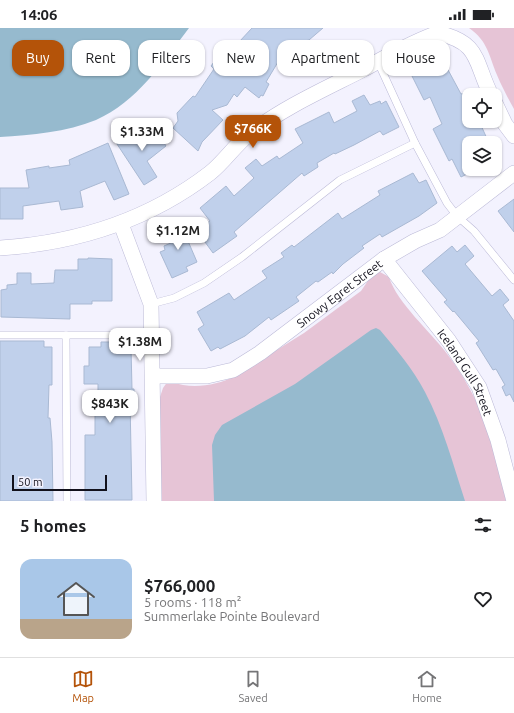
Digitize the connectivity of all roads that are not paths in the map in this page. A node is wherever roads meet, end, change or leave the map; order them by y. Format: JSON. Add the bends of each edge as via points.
{"nodes":[{"id":1,"x":378,"y":62,"type":"junction"},
{"id":2,"x":488,"y":88,"type":"edge"},
{"id":3,"x":502,"y":118,"type":"edge"},
{"id":4,"x":514,"y":136,"type":"edge"},
{"id":5,"x":415,"y":143,"type":"junction"},
{"id":6,"x":514,"y":173,"type":"edge"},
{"id":7,"x":457,"y":216,"type":"junction"},
{"id":8,"x":121,"y":224,"type":"junction"},
{"id":9,"x":0,"y":248,"type":"edge"},
{"id":10,"x":384,"y":259,"type":"junction"},
{"id":11,"x":514,"y":280,"type":"edge"},
{"id":12,"x":151,"y":304,"type":"junction"},
{"id":13,"x":0,"y":335,"type":"edge"},
{"id":14,"x":66,"y":335,"type":"junction"},
{"id":15,"x":153,"y":335,"type":"junction"},
{"id":16,"x":153,"y":376,"type":"junction"},
{"id":17,"x":67,"y":501,"type":"edge"},
{"id":18,"x":154,"y":501,"type":"edge"},
{"id":19,"x":514,"y":501,"type":"edge"}],
"edges":[{"from":1,"to":2,"type":"street","via":[[428,36],[438,33],[451,36],[466,44],[476,56]]},
{"from":1,"to":5,"type":"lane"},
{"from":1,"to":8,"type":"street","via":[[288,108],[248,135],[211,172],[174,198]]},
{"from":3,"to":4,"type":"street"},
{"from":5,"to":7,"type":"lane","via":[[447,203]]},
{"from":5,"to":12,"type":"lane","via":[[340,180],[242,257],[204,283],[174,298]]},
{"from":6,"to":7,"type":"street","name":"Snowy Egret Street"},
{"from":7,"to":10,"type":"street","name":"Snowy Egret Street","via":[[440,230]]},
{"from":7,"to":11,"type":"lane","via":[[474,231]]},
{"from":8,"to":9,"type":"street","via":[[72,238]]},
{"from":8,"to":12,"type":"street"},
{"from":10,"to":16,"type":"street","name":"Snowy Egret Street","via":[[260,354],[233,370],[207,376]]},
{"from":10,"to":19,"type":"street","name":"Iceland Gull Street","via":[[449,342],[479,387],[498,440]]},
{"from":12,"to":15,"type":"street"},
{"from":13,"to":14,"type":"lane"},
{"from":14,"to":15,"type":"lane"},
{"from":14,"to":17,"type":"lane"},
{"from":15,"to":16,"type":"street"},
{"from":16,"to":18,"type":"street"}]}
